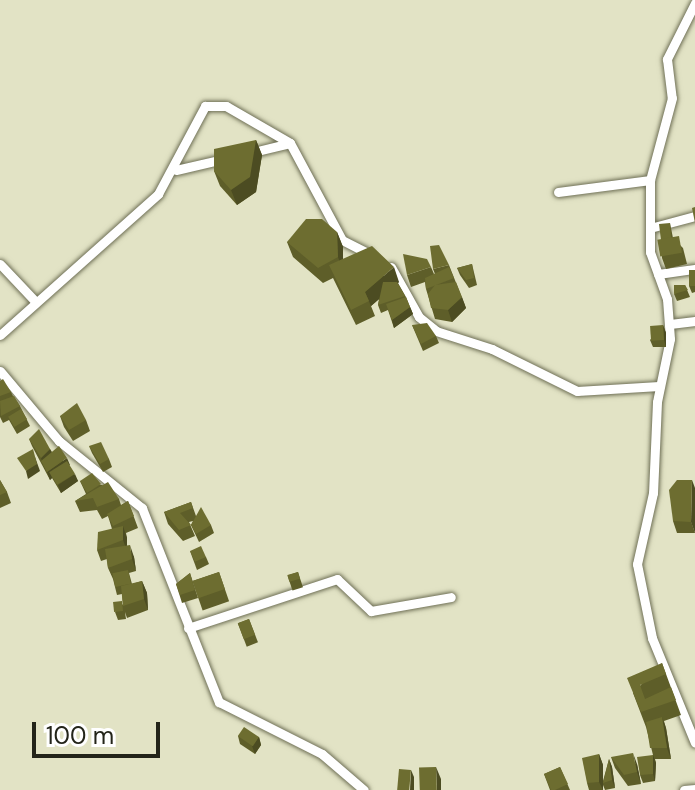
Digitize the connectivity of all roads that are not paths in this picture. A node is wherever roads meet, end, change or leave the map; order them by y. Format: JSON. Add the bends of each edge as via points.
{"nodes":[{"id":1,"x":695,"y":3,"type":"edge"},
{"id":2,"x":290,"y":143,"type":"junction"},
{"id":3,"x":176,"y":170,"type":"junction"},
{"id":4,"x":650,"y":180,"type":"junction"},
{"id":5,"x":558,"y":192,"type":"dead end"},
{"id":6,"x":695,"y":216,"type":"edge"},
{"id":7,"x":331,"y":218,"type":"junction"},
{"id":8,"x":319,"y":223,"type":"edge"},
{"id":9,"x":650,"y":228,"type":"junction"},
{"id":10,"x":0,"y":264,"type":"edge"},
{"id":11,"x":695,"y":269,"type":"edge"},
{"id":12,"x":658,"y":274,"type":"junction"},
{"id":13,"x":34,"y":300,"type":"junction"},
{"id":14,"x":695,"y":321,"type":"edge"},
{"id":15,"x":670,"y":324,"type":"junction"},
{"id":16,"x":0,"y":335,"type":"edge"},
{"id":17,"x":0,"y":371,"type":"edge"},
{"id":18,"x":659,"y":386,"type":"junction"},
{"id":19,"x":451,"y":597,"type":"dead end"},
{"id":20,"x":188,"y":628,"type":"junction"},
{"id":21,"x":690,"y":710,"type":"edge"},
{"id":22,"x":695,"y":743,"type":"edge"},
{"id":23,"x":695,"y":789,"type":"edge"},
{"id":24,"x":364,"y":790,"type":"edge"},
{"id":25,"x":684,"y":790,"type":"edge"}],
"edges":[{"from":1,"to":4,"type":"street","via":[[667,59],[672,98]]},
{"from":2,"to":3,"type":"street"},
{"from":2,"to":3,"type":"street","via":[[226,106],[205,106]]},
{"from":2,"to":7,"type":"street"},
{"from":3,"to":13,"type":"street","via":[[158,194]]},
{"from":4,"to":5,"type":"street"},
{"from":4,"to":9,"type":"street"},
{"from":6,"to":9,"type":"street"},
{"from":7,"to":8,"type":"street"},
{"from":7,"to":18,"type":"street","via":[[342,240],[385,259],[436,331],[492,349],[577,391]]},
{"from":9,"to":12,"type":"street"},
{"from":10,"to":13,"type":"street"},
{"from":11,"to":12,"type":"street"},
{"from":12,"to":15,"type":"street"},
{"from":13,"to":16,"type":"street"},
{"from":14,"to":15,"type":"street"},
{"from":15,"to":18,"type":"street"},
{"from":17,"to":20,"type":"street","via":[[59,441],[142,508]]},
{"from":18,"to":21,"type":"street","via":[[653,493],[637,564],[652,638]]},
{"from":19,"to":20,"type":"street","via":[[371,611],[337,579]]},
{"from":20,"to":24,"type":"street","via":[[219,702],[322,754]]},
{"from":21,"to":22,"type":"street"},
{"from":23,"to":25,"type":"street"}]}
